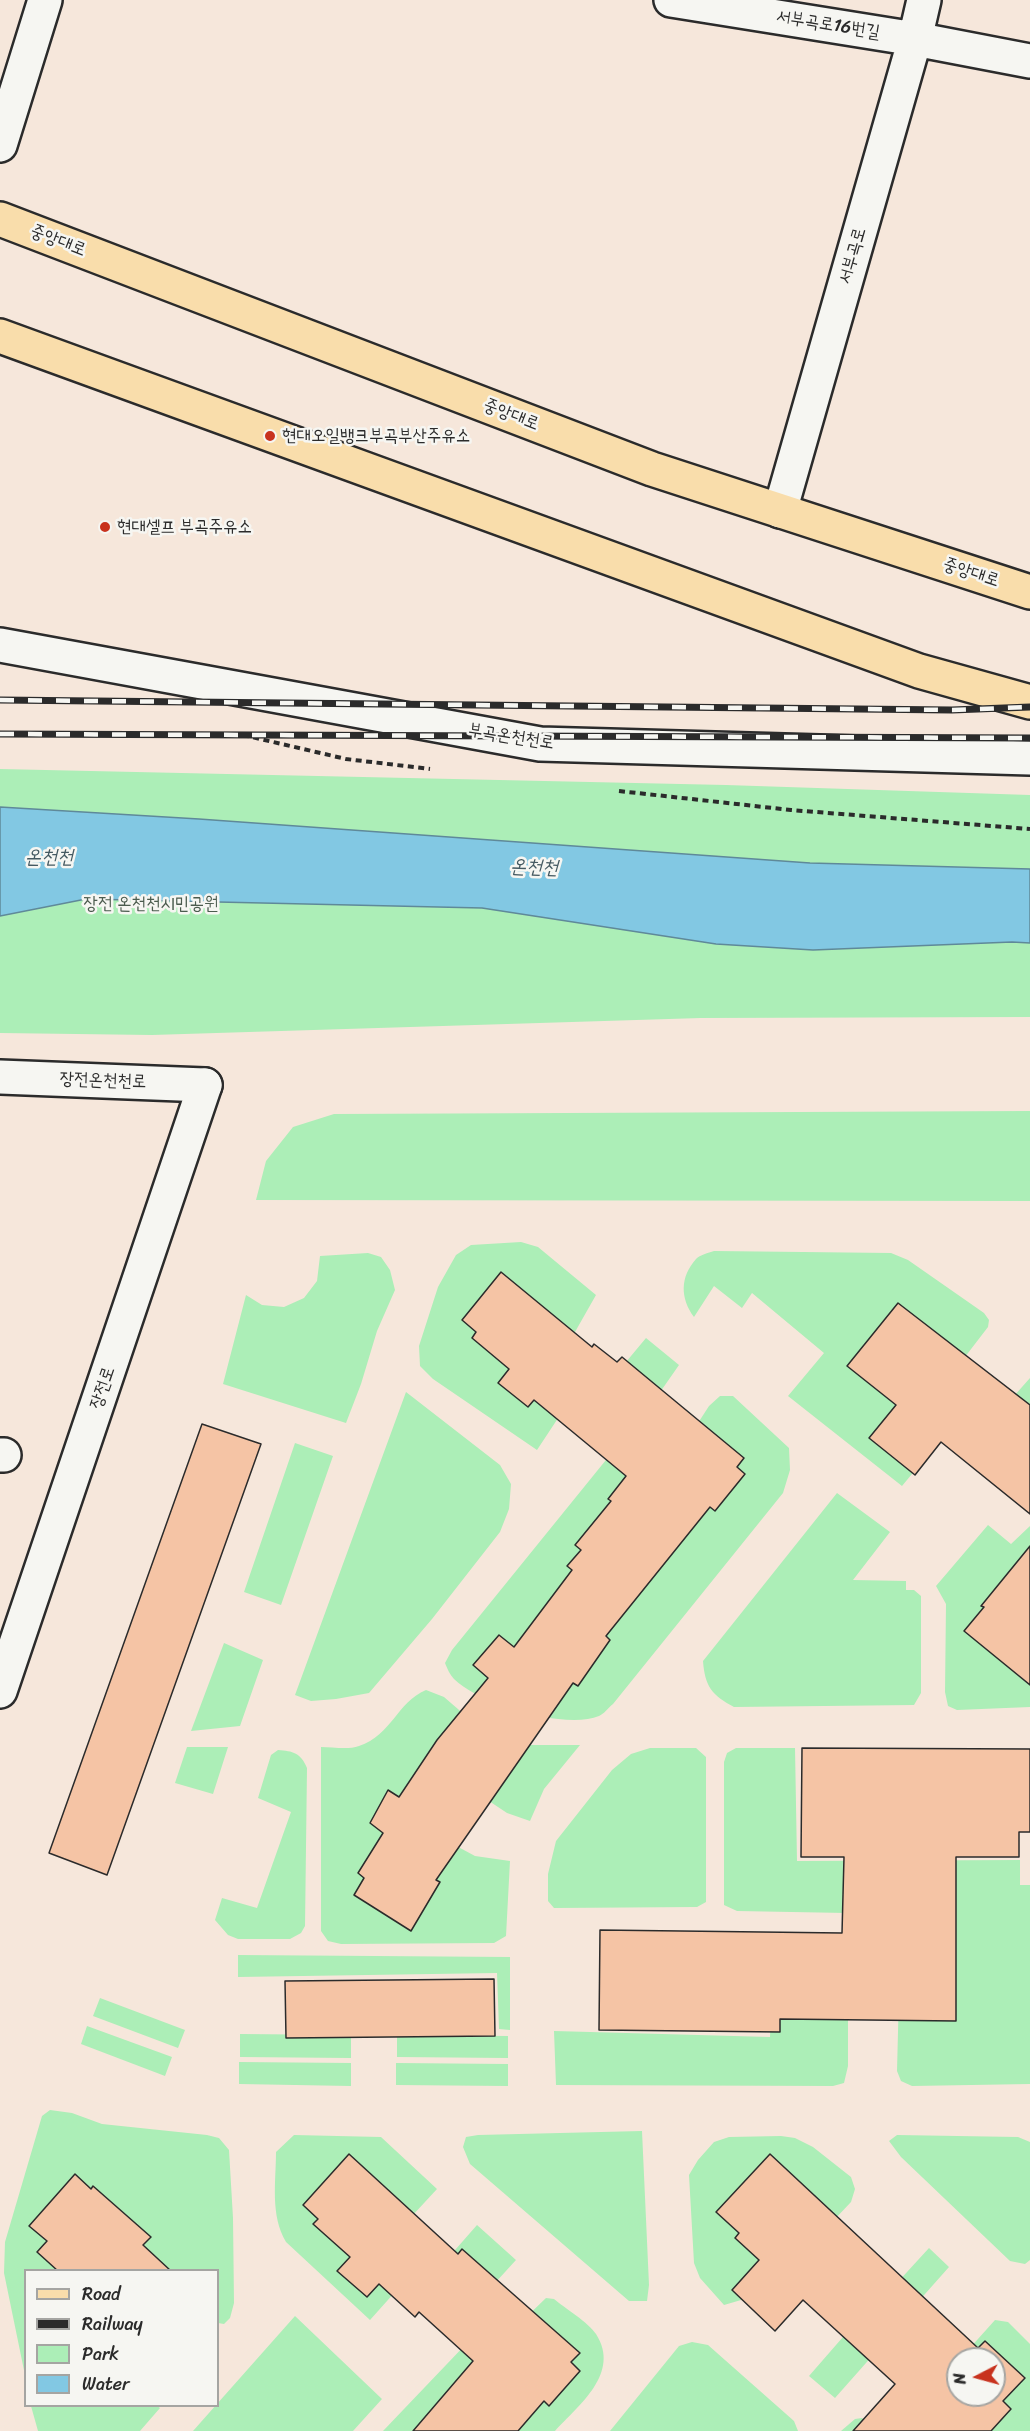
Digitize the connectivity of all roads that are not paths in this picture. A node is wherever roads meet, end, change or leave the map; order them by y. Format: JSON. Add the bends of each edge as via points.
{"nodes":[{"id":1,"x":45,"y":0,"type":"edge"},
{"id":2,"x":671,"y":0,"type":"edge"},
{"id":3,"x":924,"y":0,"type":"edge"},
{"id":4,"x":915,"y":39,"type":"junction"},
{"id":5,"x":1030,"y":61,"type":"edge"},
{"id":6,"x":0,"y":145,"type":"edge"},
{"id":7,"x":0,"y":219,"type":"edge"},
{"id":8,"x":0,"y":336,"type":"edge"},
{"id":9,"x":780,"y":511,"type":"junction"},
{"id":10,"x":1030,"y":592,"type":"edge"},
{"id":11,"x":0,"y":645,"type":"edge"},
{"id":12,"x":1030,"y":702,"type":"edge"},
{"id":13,"x":1030,"y":758,"type":"edge"},
{"id":14,"x":0,"y":1077,"type":"edge"},
{"id":15,"x":205,"y":1085,"type":"joint"},
{"id":16,"x":0,"y":1690,"type":"edge"}],
"edges":[{"from":1,"to":6,"type":"street"},
{"from":2,"to":4,"type":"street","name":"서부곡로16번길"},
{"from":3,"to":4,"type":"street","name":"서부곡로"},
{"from":4,"to":5,"type":"street","name":"서부곡로16번길"},
{"from":4,"to":9,"type":"street","name":"서부곡로"},
{"from":7,"to":9,"type":"main road","name":"중앙대로","via":[[652,469]]},
{"from":8,"to":12,"type":"main road","via":[[885,659]]},
{"from":9,"to":10,"type":"main road","name":"중앙대로"},
{"from":11,"to":13,"type":"street","name":"부곡온천천로","via":[[540,744]]},
{"from":14,"to":15,"type":"street","name":"장전온천천로"},
{"from":15,"to":16,"type":"street","name":"장전로"}]}
